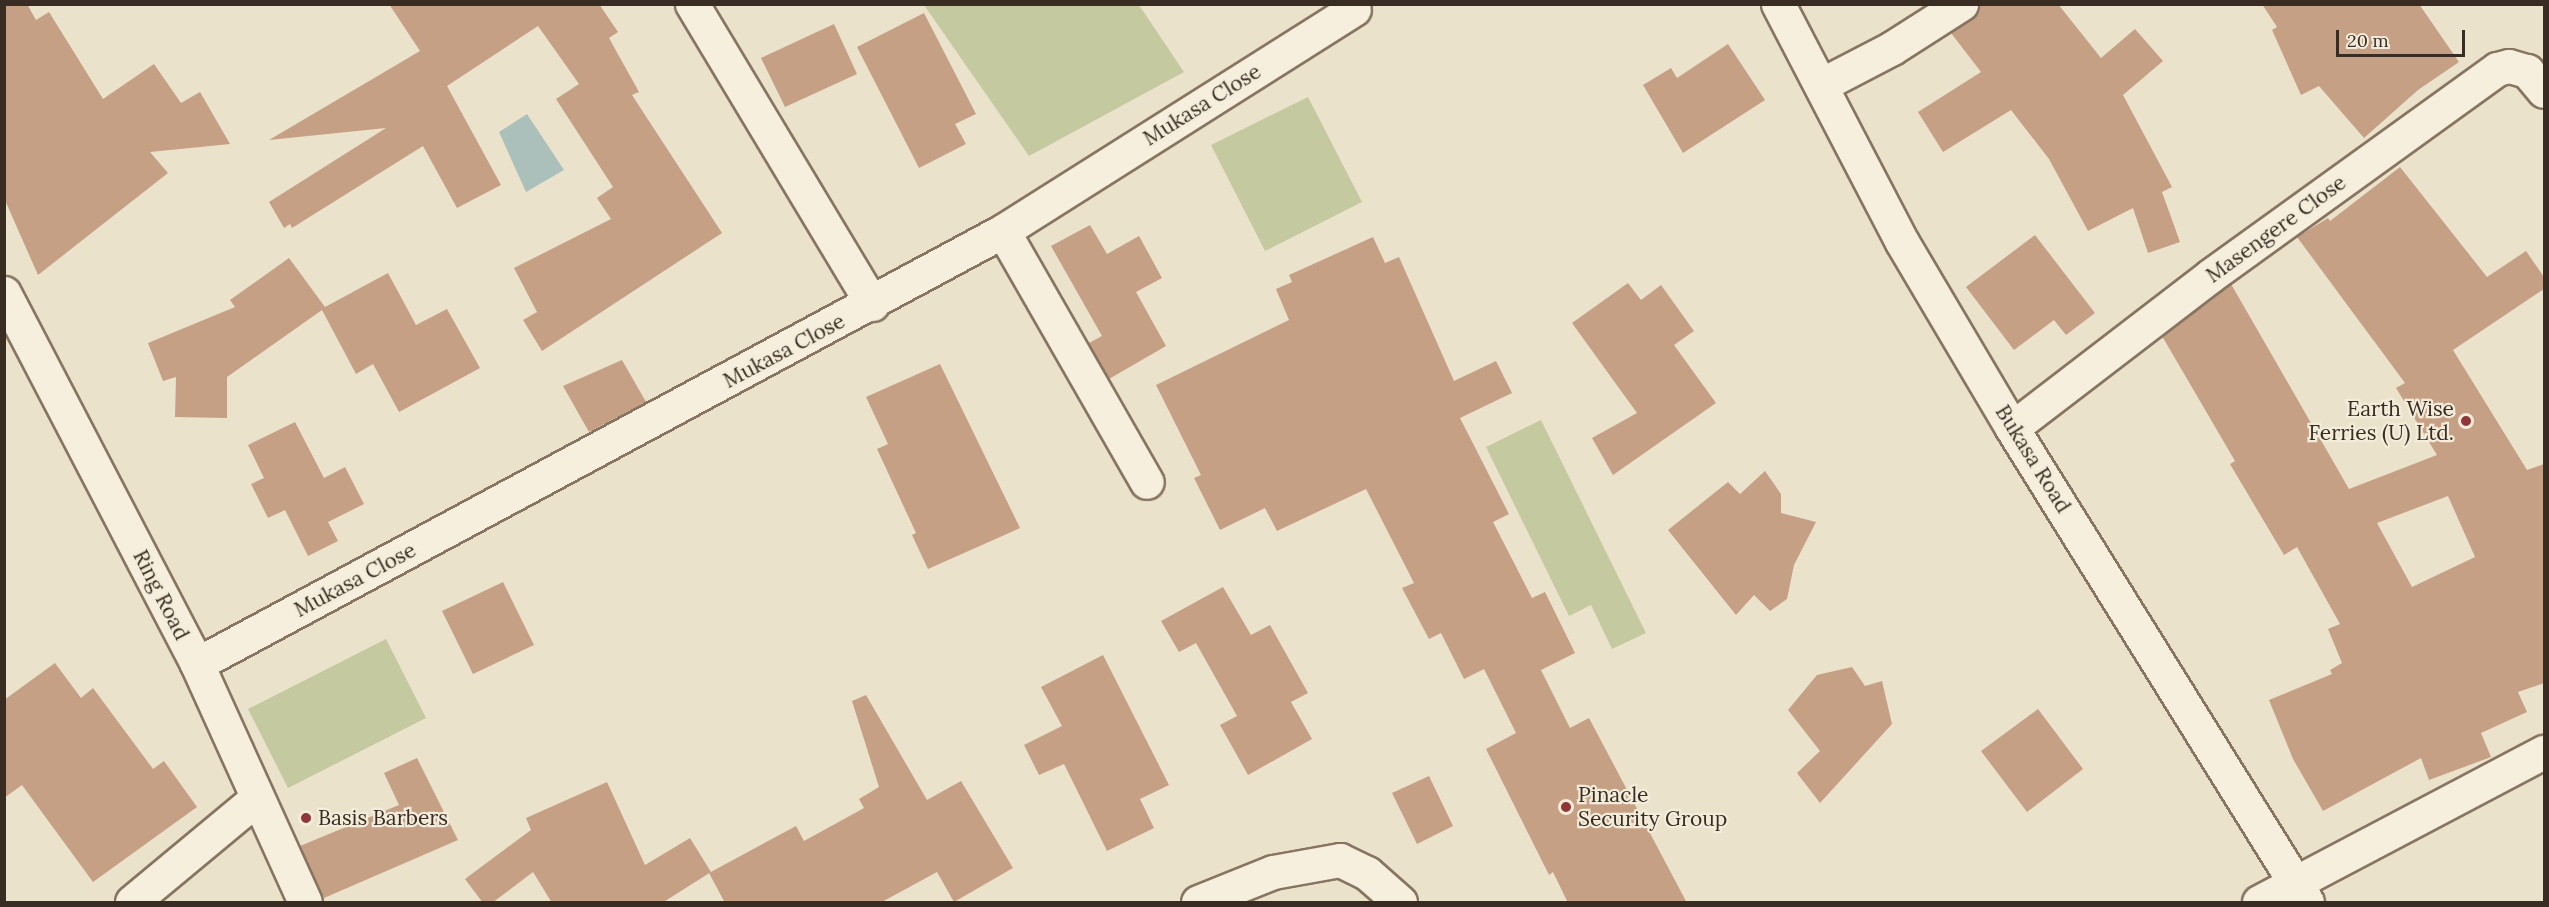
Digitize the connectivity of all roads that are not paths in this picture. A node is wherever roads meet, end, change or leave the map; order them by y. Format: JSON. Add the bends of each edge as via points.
{"nodes":[{"id":1,"x":692,"y":4,"type":"edge"},
{"id":2,"x":1778,"y":4,"type":"edge"},
{"id":3,"x":1961,"y":4,"type":"edge"},
{"id":4,"x":1354,"y":9,"type":"dead end"},
{"id":5,"x":1821,"y":85,"type":"junction"},
{"id":6,"x":2544,"y":91,"type":"edge"},
{"id":7,"x":1003,"y":231,"type":"junction"},
{"id":8,"x":4,"y":293,"type":"edge"},
{"id":9,"x":872,"y":304,"type":"junction"},
{"id":10,"x":2012,"y":428,"type":"junction"},
{"id":11,"x":1148,"y":482,"type":"dead end"},
{"id":12,"x":197,"y":664,"type":"junction"},
{"id":13,"x":2544,"y":752,"type":"edge"},
{"id":14,"x":255,"y":800,"type":"junction"},
{"id":15,"x":2302,"y":891,"type":"edge"},
{"id":16,"x":132,"y":903,"type":"edge"},
{"id":17,"x":305,"y":903,"type":"edge"},
{"id":18,"x":1198,"y":903,"type":"edge"},
{"id":19,"x":1400,"y":903,"type":"edge"},
{"id":20,"x":2259,"y":903,"type":"edge"}],
"edges":[{"from":1,"to":9,"type":"street"},
{"from":2,"to":5,"type":"street","name":"Bukasa Road"},
{"from":3,"to":5,"type":"street","via":[[1892,48]]},
{"from":4,"to":7,"type":"street","name":"Mukasa Close"},
{"from":5,"to":10,"type":"street","name":"Bukasa Road","via":[[1902,242]]},
{"from":6,"to":10,"type":"street","name":"Masengere Close","via":[[2527,71],[2509,66],[2497,69],[2210,276]]},
{"from":7,"to":9,"type":"street","name":"Mukasa Close"},
{"from":7,"to":11,"type":"street"},
{"from":8,"to":12,"type":"street","name":"Ring Road"},
{"from":9,"to":12,"type":"street","name":"Mukasa Close"},
{"from":10,"to":15,"type":"street","name":"Bukasa Road"},
{"from":12,"to":14,"type":"street","name":"Ring Road"},
{"from":13,"to":15,"type":"street"},
{"from":14,"to":16,"type":"street"},
{"from":14,"to":17,"type":"street","name":"Ring Road"},
{"from":15,"to":20,"type":"street"},
{"from":18,"to":19,"type":"street","via":[[1273,872],[1340,860],[1367,873]]}]}
